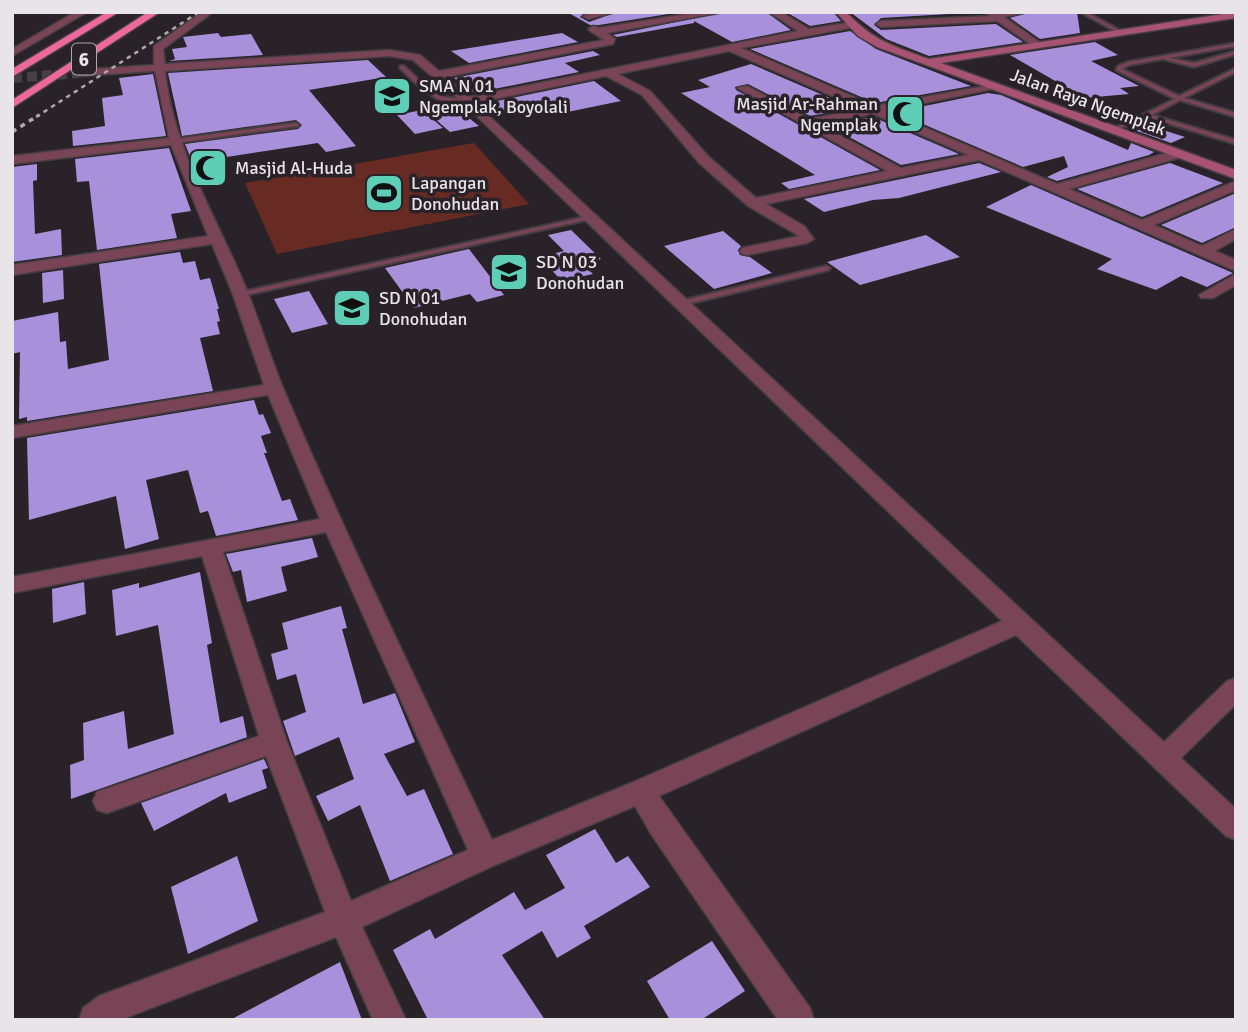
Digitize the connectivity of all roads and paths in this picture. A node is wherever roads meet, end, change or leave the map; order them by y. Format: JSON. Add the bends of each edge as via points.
{"nodes":[{"id":1,"x":114,"y":12,"type":"edge"},
{"id":2,"x":155,"y":12,"type":"edge"},
{"id":3,"x":208,"y":12,"type":"edge"},
{"id":4,"x":610,"y":12,"type":"edge"},
{"id":5,"x":718,"y":12,"type":"edge"},
{"id":6,"x":774,"y":12,"type":"edge"},
{"id":7,"x":841,"y":12,"type":"edge"},
{"id":8,"x":1023,"y":12,"type":"edge"},
{"id":9,"x":1082,"y":12,"type":"edge"},
{"id":10,"x":77,"y":15,"type":"edge"},
{"id":11,"x":994,"y":15,"type":"edge"},
{"id":12,"x":1236,"y":15,"type":"edge"},
{"id":13,"x":588,"y":16,"type":"dead end"},
{"id":14,"x":881,"y":24,"type":"dead end"},
{"id":15,"x":852,"y":25,"type":"junction"},
{"id":16,"x":1119,"y":31,"type":"junction"},
{"id":17,"x":807,"y":32,"type":"junction"},
{"id":18,"x":1037,"y":44,"type":"junction"},
{"id":19,"x":1236,"y":44,"type":"edge"},
{"id":20,"x":731,"y":48,"type":"junction"},
{"id":21,"x":1236,"y":52,"type":"edge"},
{"id":22,"x":12,"y":53,"type":"edge"},
{"id":23,"x":1163,"y":58,"type":"junction"},
{"id":24,"x":928,"y":62,"type":"junction"},
{"id":25,"x":160,"y":68,"type":"junction"},
{"id":26,"x":402,"y":68,"type":"dead end"},
{"id":27,"x":1236,"y":70,"type":"edge"},
{"id":28,"x":12,"y":74,"type":"edge"},
{"id":29,"x":79,"y":74,"type":"tunnel mouth"},
{"id":30,"x":610,"y":74,"type":"junction"},
{"id":31,"x":438,"y":75,"type":"junction"},
{"id":32,"x":992,"y":86,"type":"junction"},
{"id":33,"x":743,"y":88,"type":"dead end"},
{"id":34,"x":1178,"y":99,"type":"junction"},
{"id":35,"x":467,"y":102,"type":"junction"},
{"id":36,"x":12,"y":105,"type":"edge"},
{"id":37,"x":874,"y":111,"type":"junction"},
{"id":38,"x":1236,"y":115,"type":"edge"},
{"id":39,"x":809,"y":123,"type":"junction"},
{"id":40,"x":1127,"y":124,"type":"dead end"},
{"id":41,"x":296,"y":125,"type":"dead end"},
{"id":42,"x":1113,"y":130,"type":"junction"},
{"id":43,"x":176,"y":141,"type":"junction"},
{"id":44,"x":1236,"y":142,"type":"edge"},
{"id":45,"x":1178,"y":154,"type":"junction"},
{"id":46,"x":980,"y":156,"type":"junction"},
{"id":47,"x":12,"y":160,"type":"edge"},
{"id":48,"x":900,"y":173,"type":"junction"},
{"id":49,"x":1236,"y":175,"type":"edge"},
{"id":50,"x":1236,"y":185,"type":"edge"},
{"id":51,"x":1058,"y":188,"type":"junction"},
{"id":52,"x":753,"y":203,"type":"junction"},
{"id":53,"x":589,"y":218,"type":"junction"},
{"id":54,"x":1142,"y":225,"type":"junction"},
{"id":55,"x":1236,"y":233,"type":"edge"},
{"id":56,"x":217,"y":239,"type":"junction"},
{"id":57,"x":747,"y":251,"type":"dead end"},
{"id":58,"x":1203,"y":252,"type":"junction"},
{"id":59,"x":1236,"y":266,"type":"edge"},
{"id":60,"x":826,"y":268,"type":"dead end"},
{"id":61,"x":12,"y":270,"type":"edge"},
{"id":62,"x":1236,"y":279,"type":"edge"},
{"id":63,"x":241,"y":294,"type":"junction"},
{"id":64,"x":1207,"y":295,"type":"dead end"},
{"id":65,"x":679,"y":304,"type":"junction"},
{"id":66,"x":274,"y":389,"type":"junction"},
{"id":67,"x":12,"y":432,"type":"edge"},
{"id":68,"x":332,"y":524,"type":"junction"},
{"id":69,"x":210,"y":546,"type":"junction"},
{"id":70,"x":12,"y":585,"type":"edge"},
{"id":71,"x":1020,"y":624,"type":"junction"},
{"id":72,"x":1236,"y":688,"type":"edge"},
{"id":73,"x":274,"y":742,"type":"junction"},
{"id":74,"x":1165,"y":757,"type":"junction"},
{"id":75,"x":641,"y":791,"type":"junction"},
{"id":76,"x":107,"y":801,"type":"dead end"},
{"id":77,"x":1236,"y":827,"type":"edge"},
{"id":78,"x":485,"y":856,"type":"junction"},
{"id":79,"x":344,"y":920,"type":"junction"},
{"id":80,"x":95,"y":1020,"type":"edge"},
{"id":81,"x":390,"y":1020,"type":"edge"},
{"id":82,"x":798,"y":1020,"type":"edge"}],
"edges":[{"from":1,"to":28,"type":"highway","number":"6"},
{"from":2,"to":36,"type":"highway","number":"6"},
{"from":3,"to":25,"type":"street","via":[[160,44]]},
{"from":4,"to":13,"type":"street"},
{"from":5,"to":31,"type":"street","via":[[597,30],[609,43]]},
{"from":6,"to":17,"type":"street"},
{"from":7,"to":15,"type":"main road","name":"Jalan Raya Ngemplak"},
{"from":8,"to":11,"type":"street"},
{"from":9,"to":16,"type":"lane"},
{"from":10,"to":22,"type":"street"},
{"from":11,"to":14,"type":"street"},
{"from":11,"to":18,"type":"street"},
{"from":12,"to":16,"type":"main road"},
{"from":15,"to":17,"type":"street"},
{"from":15,"to":24,"type":"main road","name":"Jalan Raya Ngemplak","via":[[870,40]]},
{"from":16,"to":18,"type":"main road"},
{"from":17,"to":20,"type":"street"},
{"from":18,"to":24,"type":"main road"},
{"from":19,"to":23,"type":"lane"},
{"from":20,"to":30,"type":"street"},
{"from":20,"to":37,"type":"street"},
{"from":21,"to":23,"type":"lane","via":[[1194,65]]},
{"from":23,"to":34,"type":"lane","via":[[1119,70]]},
{"from":24,"to":32,"type":"main road","name":"Jalan Raya Ngemplak"},
{"from":25,"to":29,"type":"street"},
{"from":25,"to":31,"type":"street","via":[[401,53],[416,57]]},
{"from":25,"to":43,"type":"street"},
{"from":26,"to":35,"type":"lane","via":[[436,99]]},
{"from":27,"to":34,"type":"lane"},
{"from":30,"to":35,"type":"street"},
{"from":30,"to":52,"type":"street","via":[[646,93],[705,160]]},
{"from":31,"to":35,"type":"street"},
{"from":32,"to":37,"type":"street"},
{"from":32,"to":42,"type":"main road","name":"Jalan Raya Ngemplak"},
{"from":33,"to":39,"type":"street"},
{"from":34,"to":38,"type":"lane"},
{"from":34,"to":44,"type":"lane","via":[[1145,115]]},
{"from":35,"to":53,"type":"street"},
{"from":37,"to":39,"type":"street"},
{"from":37,"to":46,"type":"street"},
{"from":39,"to":48,"type":"street"},
{"from":40,"to":42,"type":"lane"},
{"from":41,"to":43,"type":"lane"},
{"from":42,"to":45,"type":"main road","name":"Jalan Raya Ngemplak"},
{"from":43,"to":47,"type":"street"},
{"from":43,"to":56,"type":"street"},
{"from":45,"to":49,"type":"main road","name":"Jalan Raya Ngemplak"},
{"from":45,"to":51,"type":"street"},
{"from":46,"to":48,"type":"street"},
{"from":46,"to":51,"type":"street"},
{"from":48,"to":52,"type":"street"},
{"from":50,"to":54,"type":"street"},
{"from":51,"to":54,"type":"street"},
{"from":52,"to":57,"type":"street","via":[[799,229],[807,239]]},
{"from":53,"to":63,"type":"lane"},
{"from":53,"to":65,"type":"street"},
{"from":54,"to":58,"type":"street"},
{"from":55,"to":58,"type":"street"},
{"from":56,"to":61,"type":"street"},
{"from":56,"to":63,"type":"street"},
{"from":58,"to":59,"type":"street"},
{"from":60,"to":65,"type":"lane"},
{"from":62,"to":64,"type":"street"},
{"from":63,"to":66,"type":"street"},
{"from":65,"to":71,"type":"street"},
{"from":66,"to":67,"type":"street"},
{"from":66,"to":68,"type":"street"},
{"from":68,"to":69,"type":"street"},
{"from":68,"to":78,"type":"street"},
{"from":69,"to":70,"type":"street"},
{"from":69,"to":73,"type":"street"},
{"from":71,"to":74,"type":"street"},
{"from":71,"to":75,"type":"street"},
{"from":72,"to":74,"type":"street"},
{"from":73,"to":76,"type":"street"},
{"from":73,"to":79,"type":"street"},
{"from":74,"to":77,"type":"street"},
{"from":75,"to":78,"type":"street"},
{"from":75,"to":82,"type":"street"},
{"from":78,"to":79,"type":"street"},
{"from":79,"to":80,"type":"street","via":[[110,1007]]},
{"from":79,"to":81,"type":"street"}]}
